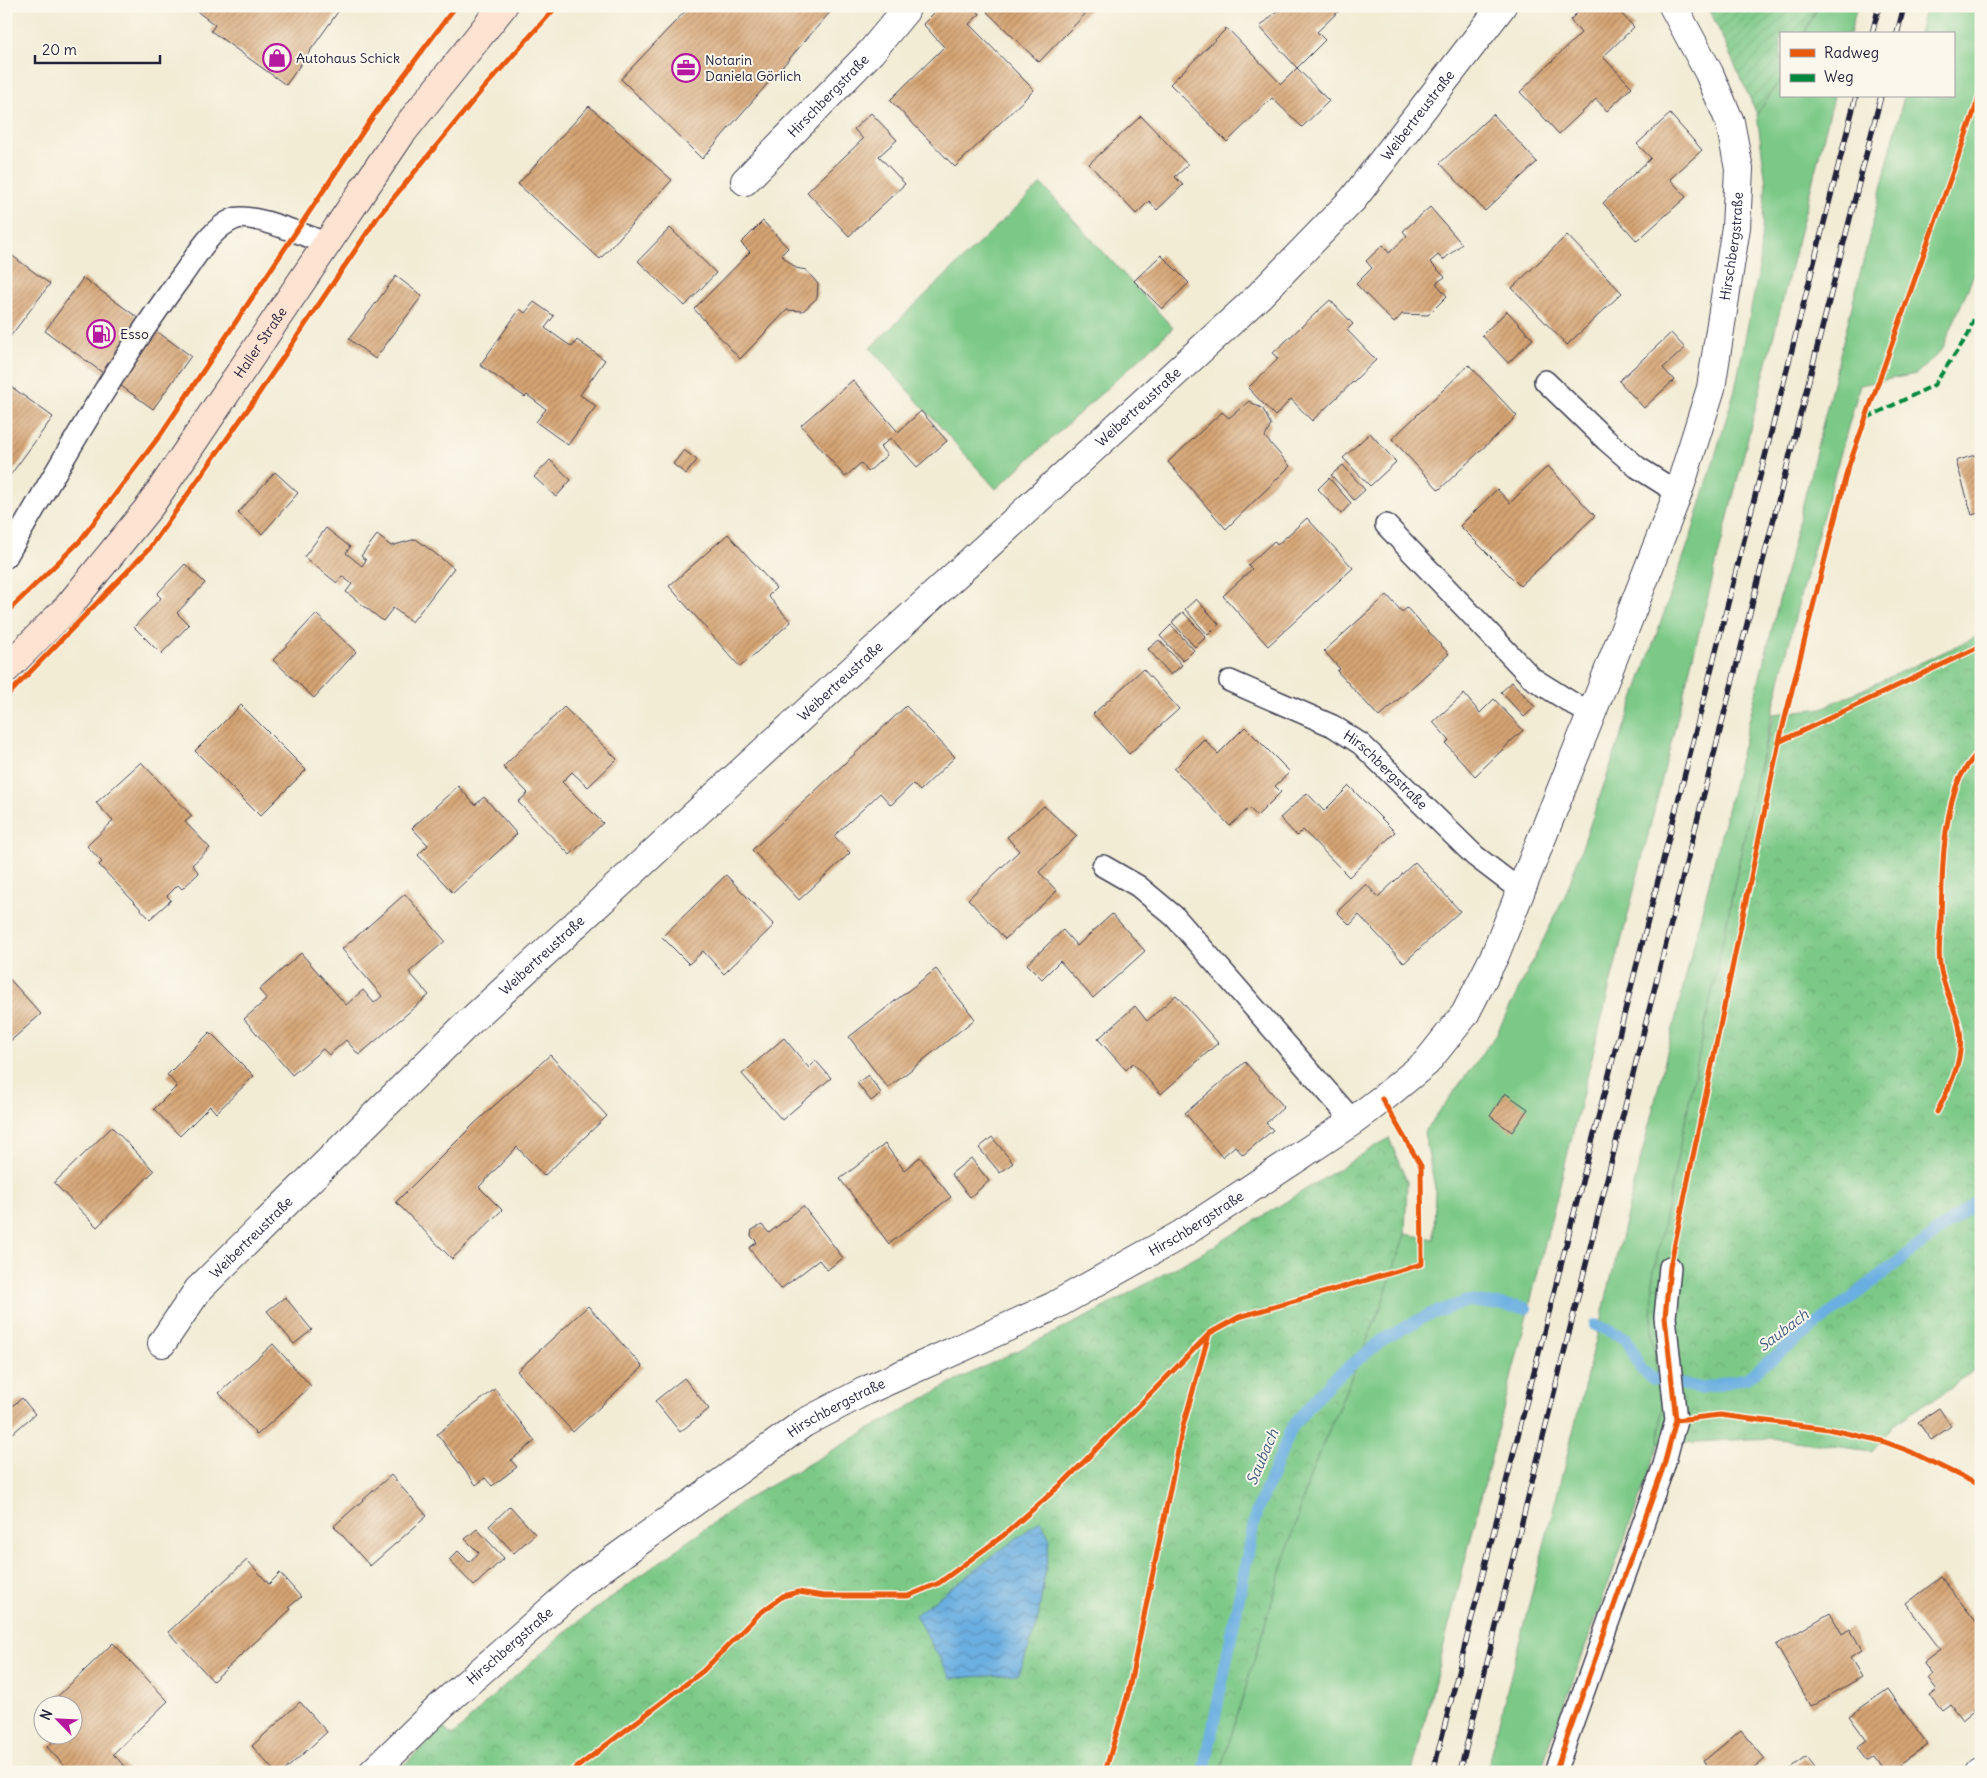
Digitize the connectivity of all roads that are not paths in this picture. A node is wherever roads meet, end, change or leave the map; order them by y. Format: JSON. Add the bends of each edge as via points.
{"nodes":[{"id":1,"x":503,"y":6,"type":"edge"},
{"id":2,"x":907,"y":6,"type":"edge"},
{"id":3,"x":1502,"y":6,"type":"edge"},
{"id":4,"x":1673,"y":6,"type":"edge"},
{"id":5,"x":745,"y":181,"type":"dead end"},
{"id":6,"x":328,"y":244,"type":"junction"},
{"id":7,"x":1545,"y":381,"type":"dead end"},
{"id":8,"x":1678,"y":493,"type":"junction"},
{"id":9,"x":1386,"y":525,"type":"dead end"},
{"id":10,"x":6,"y":557,"type":"edge"},
{"id":11,"x":6,"y":669,"type":"edge"},
{"id":12,"x":1230,"y":681,"type":"dead end"},
{"id":13,"x":1591,"y":715,"type":"junction"},
{"id":14,"x":1103,"y":866,"type":"dead end"},
{"id":15,"x":1521,"y":891,"type":"junction"},
{"id":16,"x":1353,"y":1121,"type":"junction"},
{"id":17,"x":1670,"y":1267,"type":"dead end"},
{"id":18,"x":162,"y":1343,"type":"dead end"},
{"id":19,"x":373,"y":1772,"type":"edge"},
{"id":20,"x":1554,"y":1772,"type":"edge"}],
"edges":[{"from":1,"to":6,"type":"street","name":"Haller Straße","via":[[401,134]]},
{"from":2,"to":5,"type":"street","name":"Hirschbergstraße","via":[[871,52]]},
{"from":3,"to":18,"type":"street","name":"Weibertreustraße","via":[[1353,199],[1259,296],[464,1027],[198,1290]]},
{"from":4,"to":8,"type":"street","name":"Hirschbergstraße","via":[[1709,73],[1730,122],[1739,169],[1736,227],[1711,388]]},
{"from":6,"to":10,"type":"lane","via":[[267,222],[236,217],[217,229],[111,379]]},
{"from":6,"to":11,"type":"street","name":"Haller Straße","via":[[150,506],[67,608]]},
{"from":7,"to":8,"type":"lane","via":[[1637,467]]},
{"from":8,"to":13,"type":"street","name":"Hirschbergstraße"},
{"from":9,"to":13,"type":"lane","via":[[1532,678]]},
{"from":12,"to":15,"type":"lane","name":"Hirschbergstraße","via":[[1333,726],[1361,744],[1475,856]]},
{"from":13,"to":15,"type":"street","name":"Hirschbergstraße"},
{"from":14,"to":16,"type":"lane","via":[[1138,886],[1175,917]]},
{"from":15,"to":16,"type":"street","name":"Hirschbergstraße","via":[[1495,955],[1464,1014],[1426,1063]]},
{"from":16,"to":19,"type":"street","name":"Hirschbergstraße","via":[[1182,1234],[1052,1307],[865,1391],[804,1423],[584,1582],[442,1705]]},
{"from":17,"to":20,"type":"lane","via":[[1665,1317],[1676,1420],[1664,1465]]}]}
